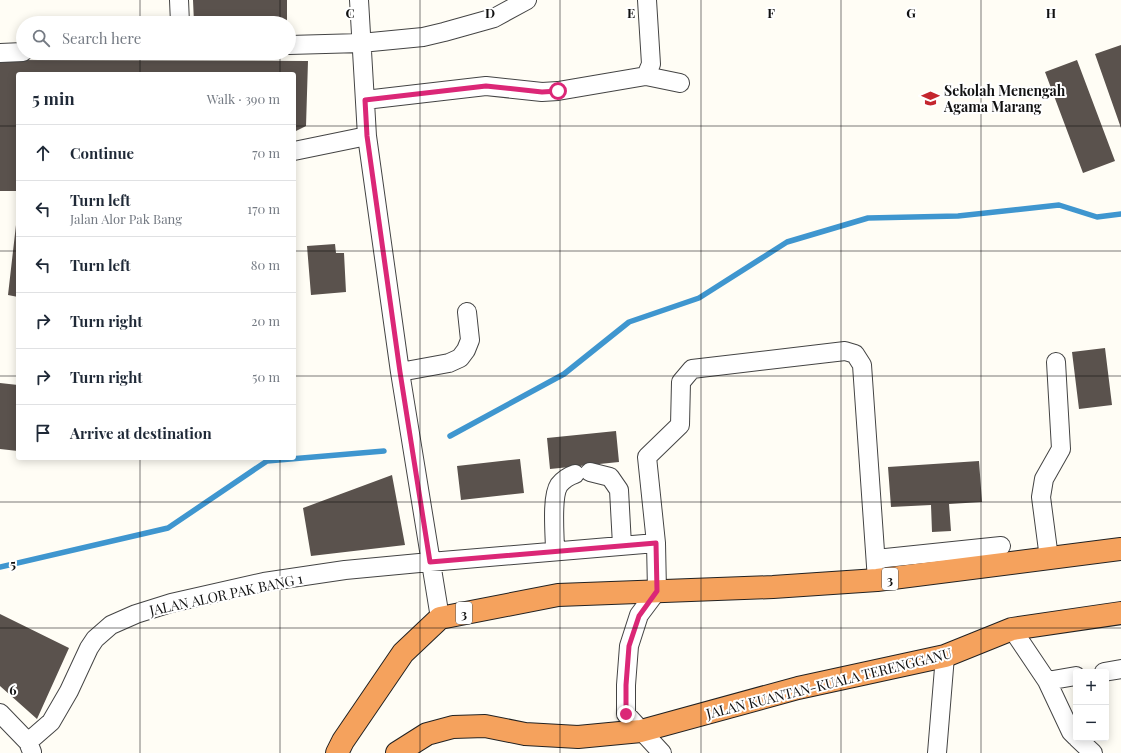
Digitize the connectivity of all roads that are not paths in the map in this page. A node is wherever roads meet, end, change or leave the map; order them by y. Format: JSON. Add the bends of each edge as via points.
{"nodes":[{"id":1,"x":180,"y":0,"type":"edge"},
{"id":2,"x":359,"y":0,"type":"edge"},
{"id":3,"x":527,"y":0,"type":"edge"},
{"id":4,"x":647,"y":0,"type":"edge"},
{"id":5,"x":180,"y":16,"type":"edge"},
{"id":6,"x":361,"y":43,"type":"junction"},
{"id":7,"x":296,"y":45,"type":"edge"},
{"id":8,"x":16,"y":52,"type":"edge"},
{"id":9,"x":0,"y":53,"type":"edge"},
{"id":10,"x":646,"y":76,"type":"junction"},
{"id":11,"x":680,"y":83,"type":"dead end"},
{"id":12,"x":365,"y":100,"type":"junction"},
{"id":13,"x":367,"y":136,"type":"junction"},
{"id":14,"x":296,"y":151,"type":"edge"},
{"id":15,"x":467,"y":312,"type":"dead end"},
{"id":16,"x":1056,"y":362,"type":"dead end"},
{"id":17,"x":400,"y":372,"type":"junction"},
{"id":18,"x":656,"y":543,"type":"junction"},
{"id":19,"x":622,"y":545,"type":"junction"},
{"id":20,"x":1001,"y":546,"type":"dead end"},
{"id":21,"x":1121,"y":549,"type":"edge"},
{"id":22,"x":554,"y":551,"type":"junction"},
{"id":23,"x":1049,"y":558,"type":"junction"},
{"id":24,"x":876,"y":559,"type":"junction"},
{"id":25,"x":430,"y":562,"type":"junction"},
{"id":26,"x":877,"y":580,"type":"junction"},
{"id":27,"x":657,"y":591,"type":"junction"},
{"id":28,"x":1121,"y":613,"type":"edge"},
{"id":29,"x":440,"y":618,"type":"junction"},
{"id":30,"x":1012,"y":629,"type":"junction"},
{"id":31,"x":945,"y":656,"type":"junction"},
{"id":32,"x":1121,"y":669,"type":"edge"},
{"id":33,"x":1109,"y":671,"type":"edge"},
{"id":34,"x":1073,"y":677,"type":"edge"},
{"id":35,"x":1047,"y":681,"type":"junction"},
{"id":36,"x":0,"y":713,"type":"edge"},
{"id":37,"x":642,"y":731,"type":"junction"},
{"id":38,"x":1073,"y":734,"type":"edge"},
{"id":39,"x":1081,"y":741,"type":"edge"},
{"id":40,"x":30,"y":748,"type":"edge"},
{"id":41,"x":337,"y":753,"type":"edge"},
{"id":42,"x":397,"y":753,"type":"edge"},
{"id":43,"x":662,"y":753,"type":"edge"},
{"id":44,"x":937,"y":753,"type":"edge"},
{"id":45,"x":1093,"y":753,"type":"edge"}],
"edges":[{"from":1,"to":5,"type":"street"},
{"from":2,"to":6,"type":"street"},
{"from":3,"to":6,"type":"street","via":[[494,18],[444,32],[423,37]]},
{"from":4,"to":10,"type":"street","via":[[651,64]]},
{"from":6,"to":7,"type":"street"},
{"from":6,"to":12,"type":"street"},
{"from":8,"to":9,"type":"street"},
{"from":10,"to":11,"type":"street"},
{"from":10,"to":12,"type":"street","via":[[558,91],[542,92],[486,86]]},
{"from":12,"to":13,"type":"street"},
{"from":13,"to":14,"type":"street"},
{"from":13,"to":17,"type":"street"},
{"from":15,"to":17,"type":"street","via":[[470,340],[460,358],[449,363]]},
{"from":16,"to":23,"type":"street","via":[[1061,449],[1044,480],[1041,497]]},
{"from":17,"to":25,"type":"street"},
{"from":18,"to":19,"type":"street","name":"JALAN ALOR PAK BANG 1"},
{"from":18,"to":24,"type":"street","via":[[647,457],[680,425],[681,382],[692,369],[845,352],[855,354],[862,365]]},
{"from":18,"to":27,"type":"street"},
{"from":19,"to":22,"type":"street","name":"JALAN ALOR PAK BANG 1"},
{"from":19,"to":22,"type":"street","via":[[619,490],[610,477],[582,473],[569,477],[559,485],[555,497]]},
{"from":20,"to":24,"type":"street"},
{"from":21,"to":23,"type":"highway","number":"3"},
{"from":22,"to":25,"type":"street","name":"JALAN ALOR PAK BANG 1"},
{"from":23,"to":26,"type":"highway","number":"3"},
{"from":24,"to":26,"type":"street"},
{"from":25,"to":29,"type":"street"},
{"from":25,"to":40,"type":"street","name":"JALAN ALOR PAK BANG 1","via":[[345,570],[264,582],[171,603],[111,625],[89,648],[51,722]]},
{"from":26,"to":27,"type":"highway","number":"3"},
{"from":27,"to":29,"type":"highway","number":"3","via":[[558,595]]},
{"from":27,"to":37,"type":"street","via":[[639,616],[629,646],[626,714]]},
{"from":28,"to":30,"type":"highway","name":"JALAN KUANTAN-KUALA TERENGGANU"},
{"from":29,"to":41,"type":"highway","number":"3","via":[[403,653]]},
{"from":30,"to":31,"type":"highway","name":"JALAN KUANTAN-KUALA TERENGGANU"},
{"from":30,"to":35,"type":"street"},
{"from":31,"to":37,"type":"highway","name":"JALAN KUANTAN-KUALA TERENGGANU","via":[[798,688]]},
{"from":31,"to":44,"type":"street"},
{"from":32,"to":33,"type":"street"},
{"from":34,"to":35,"type":"street"},
{"from":35,"to":38,"type":"street"},
{"from":36,"to":40,"type":"street"},
{"from":37,"to":42,"type":"highway","name":"JALAN KUANTAN-KUALA TERENGGANU","via":[[578,737],[525,734],[485,726],[453,728],[427,734]]},
{"from":37,"to":43,"type":"street"},
{"from":39,"to":45,"type":"street"}]}
